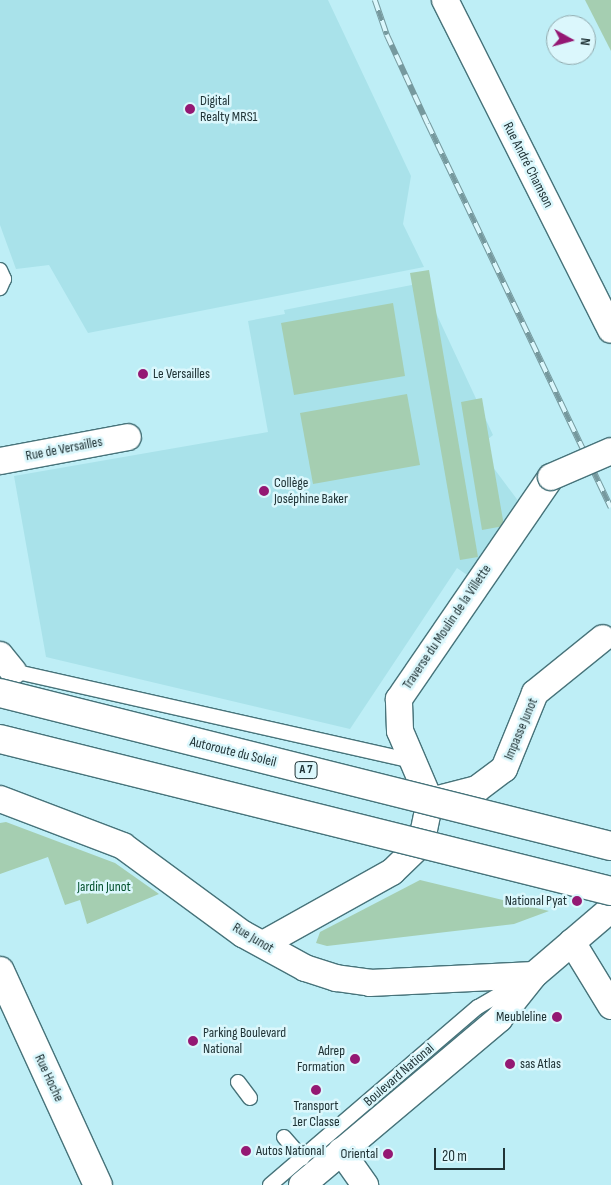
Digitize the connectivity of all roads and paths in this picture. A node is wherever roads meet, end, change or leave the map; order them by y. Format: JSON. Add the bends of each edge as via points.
{"nodes":[{"id":1,"x":445,"y":0,"type":"edge"},
{"id":2,"x":0,"y":270,"type":"edge"},
{"id":3,"x":0,"y":288,"type":"edge"},
{"id":4,"x":611,"y":330,"type":"edge"},
{"id":5,"x":128,"y":437,"type":"dead end"},
{"id":6,"x":611,"y":452,"type":"edge"},
{"id":7,"x":0,"y":461,"type":"edge"},
{"id":8,"x":603,"y":638,"type":"dead end"},
{"id":9,"x":4,"y":673,"type":"edge"},
{"id":10,"x":0,"y":739,"type":"edge"},
{"id":11,"x":413,"y":761,"type":"junction"},
{"id":12,"x":0,"y":799,"type":"edge"},
{"id":13,"x":430,"y":802,"type":"junction"},
{"id":14,"x":611,"y":846,"type":"edge"},
{"id":15,"x":611,"y":891,"type":"edge"},
{"id":16,"x":611,"y":909,"type":"edge"},
{"id":17,"x":572,"y":942,"type":"junction"},
{"id":18,"x":263,"y":944,"type":"junction"},
{"id":19,"x":0,"y":971,"type":"edge"},
{"id":20,"x":534,"y":975,"type":"junction"},
{"id":21,"x":611,"y":1006,"type":"edge"},
{"id":22,"x":238,"y":1082,"type":"dead end"},
{"id":23,"x":250,"y":1098,"type":"dead end"},
{"id":24,"x":284,"y":1137,"type":"dead end"},
{"id":25,"x":335,"y":1143,"type":"junction"},
{"id":26,"x":302,"y":1158,"type":"junction"},
{"id":27,"x":98,"y":1185,"type":"edge"},
{"id":28,"x":270,"y":1185,"type":"edge"},
{"id":29,"x":302,"y":1185,"type":"edge"},
{"id":30,"x":365,"y":1185,"type":"edge"}],
"edges":[{"from":1,"to":4,"type":"street","name":"Rue André Chamson"},
{"from":2,"to":3,"type":"lane","via":[[4,279]]},
{"from":5,"to":7,"type":"street","name":"Rue de Versailles"},
{"from":6,"to":11,"type":"street","name":"Traverse du Moulin de la Villette","bridge":true,"via":[[551,478],[414,673],[399,699],[400,731]]},
{"from":8,"to":13,"type":"street","name":"Impasse Junot","via":[[535,693],[504,769],[477,789]]},
{"from":9,"to":11,"type":"lane"},
{"from":9,"to":14,"type":"main road","name":"Autoroute du Soleil","number":"A 7","bridge":true},
{"from":10,"to":15,"type":"main road","bridge":true},
{"from":11,"to":13,"type":"street","name":"Traverse du Moulin de la Villette"},
{"from":12,"to":18,"type":"street","name":"Rue Junot","via":[[123,846],[243,934]]},
{"from":13,"to":18,"type":"street","via":[[421,844],[392,872]]},
{"from":16,"to":17,"type":"street","name":"Boulevard National"},
{"from":17,"to":20,"type":"street","name":"Boulevard National"},
{"from":17,"to":21,"type":"street"},
{"from":18,"to":20,"type":"street","name":"Rue Junot","via":[[305,968],[336,978],[370,983]]},
{"from":19,"to":27,"type":"main road","name":"Rue Hoche"},
{"from":20,"to":25,"type":"street","name":"Boulevard National","via":[[499,1019]]},
{"from":22,"to":23,"type":"lane"},
{"from":24,"to":26,"type":"lane"},
{"from":25,"to":26,"type":"lane","name":"Boulevard National"},
{"from":25,"to":29,"type":"street","name":"Boulevard National"},
{"from":25,"to":30,"type":"street"},
{"from":26,"to":28,"type":"lane","name":"Boulevard National"}]}
